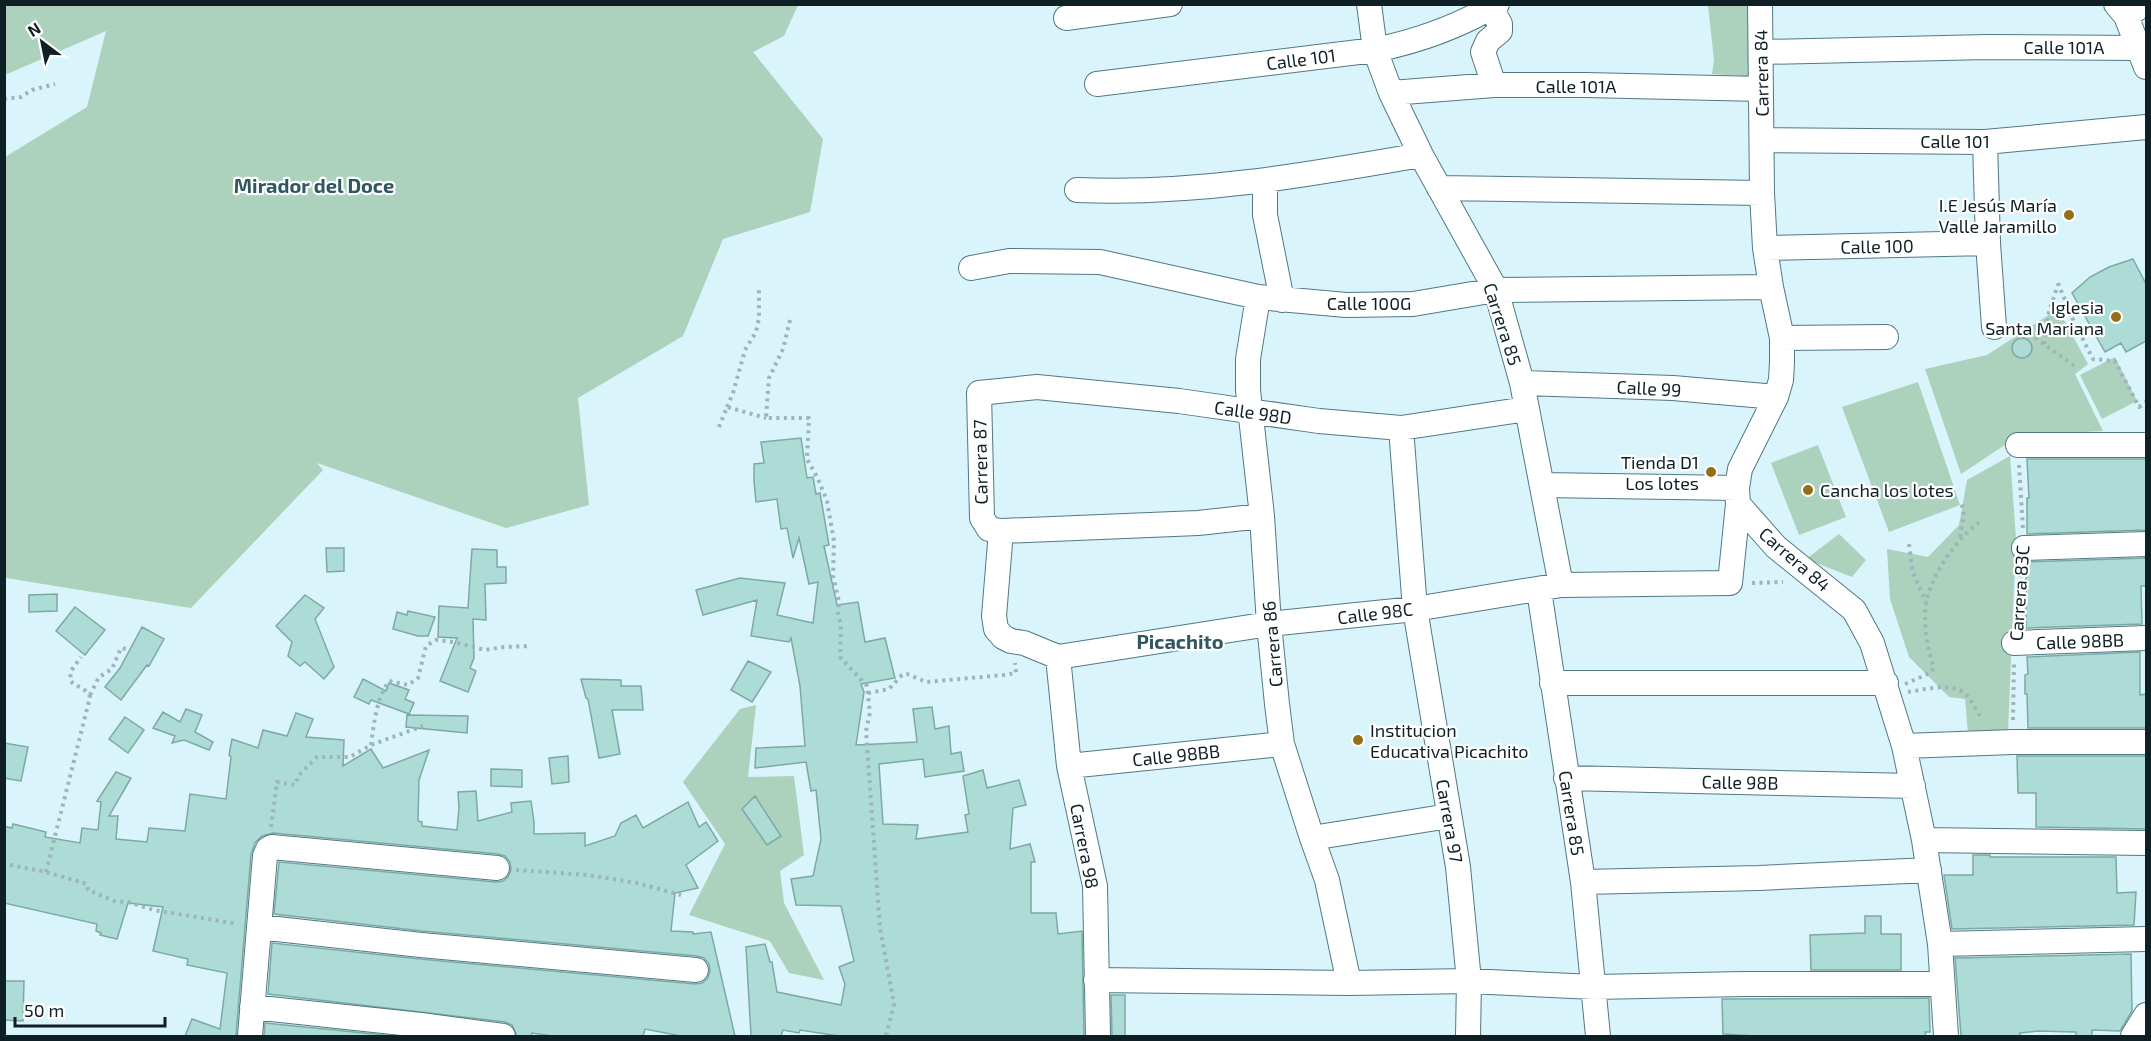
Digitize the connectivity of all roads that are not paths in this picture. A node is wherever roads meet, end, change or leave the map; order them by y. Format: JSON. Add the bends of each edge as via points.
{"nodes":[{"id":1,"x":1170,"y":4,"type":"edge"},
{"id":2,"x":1369,"y":4,"type":"edge"},
{"id":3,"x":1760,"y":4,"type":"edge"},
{"id":4,"x":1494,"y":6,"type":"edge"},
{"id":5,"x":2129,"y":8,"type":"edge"},
{"id":6,"x":1066,"y":18,"type":"dead end"},
{"id":7,"x":1375,"y":50,"type":"junction"},
{"id":8,"x":1762,"y":52,"type":"junction"},
{"id":9,"x":2143,"y":57,"type":"edge"},
{"id":10,"x":1097,"y":84,"type":"dead end"},
{"id":11,"x":1494,"y":85,"type":"junction"},
{"id":12,"x":1761,"y":89,"type":"junction"},
{"id":13,"x":1391,"y":93,"type":"junction"},
{"id":14,"x":2146,"y":127,"type":"edge"},
{"id":15,"x":1762,"y":140,"type":"junction"},
{"id":16,"x":1985,"y":142,"type":"junction"},
{"id":17,"x":1421,"y":155,"type":"junction"},
{"id":18,"x":1264,"y":181,"type":"junction"},
{"id":19,"x":1439,"y":188,"type":"junction"},
{"id":20,"x":1077,"y":190,"type":"dead end"},
{"id":21,"x":1762,"y":193,"type":"junction"},
{"id":22,"x":1988,"y":243,"type":"junction"},
{"id":23,"x":1765,"y":248,"type":"junction"},
{"id":24,"x":971,"y":268,"type":"dead end"},
{"id":25,"x":1771,"y":287,"type":"junction"},
{"id":26,"x":1496,"y":290,"type":"junction"},
{"id":27,"x":1258,"y":297,"type":"junction"},
{"id":28,"x":1282,"y":300,"type":"junction"},
{"id":29,"x":1994,"y":327,"type":"road end"},
{"id":30,"x":1886,"y":337,"type":"dead end"},
{"id":31,"x":1782,"y":338,"type":"junction"},
{"id":32,"x":1522,"y":383,"type":"junction"},
{"id":33,"x":979,"y":393,"type":"joint"},
{"id":34,"x":1776,"y":397,"type":"junction"},
{"id":35,"x":1526,"y":409,"type":"junction"},
{"id":36,"x":1250,"y":411,"type":"junction"},
{"id":37,"x":1401,"y":428,"type":"junction"},
{"id":38,"x":2018,"y":445,"type":"road end"},
{"id":39,"x":2146,"y":446,"type":"edge"},
{"id":40,"x":1542,"y":485,"type":"junction"},
{"id":41,"x":1737,"y":496,"type":"junction"},
{"id":42,"x":1262,"y":516,"type":"junction"},
{"id":43,"x":1001,"y":531,"type":"junction"},
{"id":44,"x":2146,"y":544,"type":"edge"},
{"id":45,"x":2024,"y":548,"type":"road end"},
{"id":46,"x":1550,"y":588,"type":"junction"},
{"id":47,"x":1415,"y":609,"type":"junction"},
{"id":48,"x":1269,"y":624,"type":"junction"},
{"id":49,"x":2146,"y":638,"type":"edge"},
{"id":50,"x":2014,"y":643,"type":"road end"},
{"id":51,"x":1058,"y":657,"type":"junction"},
{"id":52,"x":1552,"y":683,"type":"junction"},
{"id":53,"x":1888,"y":690,"type":"junction"},
{"id":54,"x":2146,"y":742,"type":"edge"},
{"id":55,"x":1282,"y":744,"type":"junction"},
{"id":56,"x":1904,"y":746,"type":"junction"},
{"id":57,"x":1069,"y":766,"type":"junction"},
{"id":58,"x":1566,"y":778,"type":"junction"},
{"id":59,"x":1913,"y":786,"type":"junction"},
{"id":60,"x":1449,"y":816,"type":"junction"},
{"id":61,"x":1312,"y":838,"type":"junction"},
{"id":62,"x":1924,"y":840,"type":"junction"},
{"id":63,"x":2146,"y":843,"type":"edge"},
{"id":64,"x":497,"y":868,"type":"road end"},
{"id":65,"x":1929,"y":870,"type":"junction"},
{"id":66,"x":1583,"y":882,"type":"junction"},
{"id":67,"x":259,"y":927,"type":"junction"},
{"id":68,"x":2146,"y":939,"type":"edge"},
{"id":69,"x":1941,"y":944,"type":"junction"},
{"id":70,"x":696,"y":970,"type":"dead end"},
{"id":71,"x":1096,"y":980,"type":"junction"},
{"id":72,"x":1469,"y":981,"type":"junction"},
{"id":73,"x":1349,"y":982,"type":"junction"},
{"id":74,"x":1942,"y":984,"type":"junction"},
{"id":75,"x":1594,"y":987,"type":"junction"},
{"id":76,"x":252,"y":1007,"type":"junction"},
{"id":77,"x":2146,"y":1015,"type":"edge"},
{"id":78,"x":250,"y":1036,"type":"edge"},
{"id":79,"x":503,"y":1036,"type":"edge"},
{"id":80,"x":1098,"y":1036,"type":"edge"},
{"id":81,"x":1468,"y":1036,"type":"edge"},
{"id":82,"x":1598,"y":1036,"type":"edge"},
{"id":83,"x":1946,"y":1036,"type":"edge"},
{"id":84,"x":2133,"y":1036,"type":"edge"}],
"edges":[{"from":1,"to":6,"type":"street"},
{"from":2,"to":7,"type":"street","name":"Carrera 85"},
{"from":3,"to":8,"type":"street","name":"Carrera 84"},
{"from":4,"to":7,"type":"street","name":"Calle 101","via":[[1448,30]]},
{"from":4,"to":11,"type":"street","via":[[1500,31],[1488,41],[1483,52]]},
{"from":5,"to":9,"type":"street"},
{"from":7,"to":10,"type":"street","name":"Calle 101"},
{"from":7,"to":13,"type":"street","name":"Carrera 85"},
{"from":8,"to":9,"type":"street","name":"Calle 101A","via":[[1988,46]]},
{"from":8,"to":12,"type":"street","name":"Carrera 84"},
{"from":11,"to":12,"type":"street","name":"Calle 101A"},
{"from":11,"to":13,"type":"street","name":"Calle 101A"},
{"from":12,"to":15,"type":"street","name":"Carrera 84"},
{"from":13,"to":17,"type":"street","name":"Carrera 85"},
{"from":14,"to":16,"type":"street","name":"Calle 101"},
{"from":15,"to":16,"type":"street","name":"Calle 101"},
{"from":15,"to":21,"type":"street","name":"Carrera 84"},
{"from":16,"to":22,"type":"street"},
{"from":17,"to":18,"type":"street"},
{"from":17,"to":19,"type":"street","name":"Carrera 85"},
{"from":18,"to":20,"type":"street","via":[[1127,192]]},
{"from":18,"to":28,"type":"street","via":[[1265,215]]},
{"from":19,"to":21,"type":"street"},
{"from":19,"to":26,"type":"street","name":"Carrera 85"},
{"from":21,"to":23,"type":"street","name":"Carrera 84"},
{"from":22,"to":23,"type":"street","name":"Calle 100"},
{"from":22,"to":29,"type":"street"},
{"from":23,"to":25,"type":"street","name":"Carrera 84"},
{"from":24,"to":27,"type":"street","name":"Calle 100G","via":[[1009,261],[1100,262]]},
{"from":25,"to":26,"type":"street","name":"Calle 100G"},
{"from":25,"to":31,"type":"street","name":"Carrera 84"},
{"from":26,"to":28,"type":"street","name":"Calle 100G","via":[[1413,304],[1346,305]]},
{"from":26,"to":32,"type":"street","name":"Carrera 85"},
{"from":27,"to":28,"type":"street","name":"Calle 100G"},
{"from":27,"to":36,"type":"street","name":"Carrera 86","via":[[1248,359]]},
{"from":30,"to":31,"type":"street"},
{"from":31,"to":34,"type":"street","name":"Carrera 84","via":[[1782,380]]},
{"from":32,"to":34,"type":"street","name":"Calle 99","via":[[1673,388]]},
{"from":32,"to":35,"type":"street","name":"Carrera 85"},
{"from":33,"to":36,"type":"street","name":"Calle 98D","via":[[1037,387]]},
{"from":33,"to":43,"type":"street","name":"Carrera 87","via":[[982,518],[989,529]]},
{"from":34,"to":41,"type":"street","name":"Carrera 84","via":[[1740,469]]},
{"from":35,"to":37,"type":"street","name":"Calle 98D"},
{"from":35,"to":40,"type":"street","name":"Carrera 85"},
{"from":36,"to":37,"type":"street","name":"Calle 98D"},
{"from":36,"to":42,"type":"street","name":"Carrera 86"},
{"from":37,"to":47,"type":"street","name":"Carrera 97"},
{"from":38,"to":39,"type":"street"},
{"from":40,"to":41,"type":"street"},
{"from":40,"to":46,"type":"street","name":"Carrera 85"},
{"from":41,"to":46,"type":"street","name":"Calle 98C","via":[[1730,583]]},
{"from":41,"to":53,"type":"street","name":"Carrera 84","via":[[1776,547],[1854,610],[1872,643]]},
{"from":42,"to":43,"type":"street","via":[[1198,523]]},
{"from":42,"to":48,"type":"street","name":"Carrera 86"},
{"from":43,"to":51,"type":"street","via":[[996,629],[1011,641]]},
{"from":44,"to":45,"type":"street"},
{"from":46,"to":47,"type":"street","name":"Calle 98C"},
{"from":46,"to":52,"type":"street","name":"Carrera 85"},
{"from":47,"to":48,"type":"street","name":"Calle 98C"},
{"from":47,"to":60,"type":"street","name":"Carrera 97"},
{"from":48,"to":51,"type":"street","name":"Calle 98C"},
{"from":48,"to":55,"type":"street","name":"Carrera 86"},
{"from":49,"to":50,"type":"street","name":"Calle 98BB"},
{"from":51,"to":57,"type":"street","name":"Carrera 98"},
{"from":52,"to":53,"type":"street","via":[[1780,682]]},
{"from":52,"to":58,"type":"street","name":"Carrera 85"},
{"from":53,"to":56,"type":"street","name":"Carrera 84"},
{"from":54,"to":56,"type":"street"},
{"from":55,"to":57,"type":"street","name":"Calle 98BB"},
{"from":55,"to":61,"type":"street","name":"Carrera 86"},
{"from":56,"to":59,"type":"street","name":"Carrera 84"},
{"from":57,"to":71,"type":"street","name":"Carrera 98","via":[[1095,886]]},
{"from":58,"to":59,"type":"street","name":"Calle 98B"},
{"from":58,"to":66,"type":"street","name":"Carrera 85"},
{"from":59,"to":62,"type":"street","name":"Carrera 84"},
{"from":60,"to":61,"type":"street"},
{"from":60,"to":72,"type":"street","name":"Carrera 97"},
{"from":61,"to":73,"type":"street","name":"Carrera 86","via":[[1327,880]]},
{"from":62,"to":63,"type":"street"},
{"from":62,"to":65,"type":"street","name":"Carrera 84"},
{"from":64,"to":67,"type":"street","via":[[272,847],[265,856]]},
{"from":65,"to":66,"type":"street"},
{"from":65,"to":69,"type":"street","name":"Carrera 84"},
{"from":66,"to":75,"type":"street","name":"Carrera 85"},
{"from":67,"to":70,"type":"street"},
{"from":67,"to":76,"type":"street"},
{"from":68,"to":69,"type":"street"},
{"from":69,"to":74,"type":"street","name":"Carrera 84"},
{"from":71,"to":73,"type":"street"},
{"from":71,"to":80,"type":"street","name":"Carrera 98"},
{"from":72,"to":73,"type":"street"},
{"from":72,"to":75,"type":"street"},
{"from":72,"to":81,"type":"street","name":"Carrera 97"},
{"from":74,"to":75,"type":"street"},
{"from":74,"to":83,"type":"street","name":"Carrera 84"},
{"from":75,"to":82,"type":"street","name":"Carrera 85"},
{"from":76,"to":78,"type":"street"},
{"from":76,"to":79,"type":"street"},
{"from":77,"to":84,"type":"street"}]}
